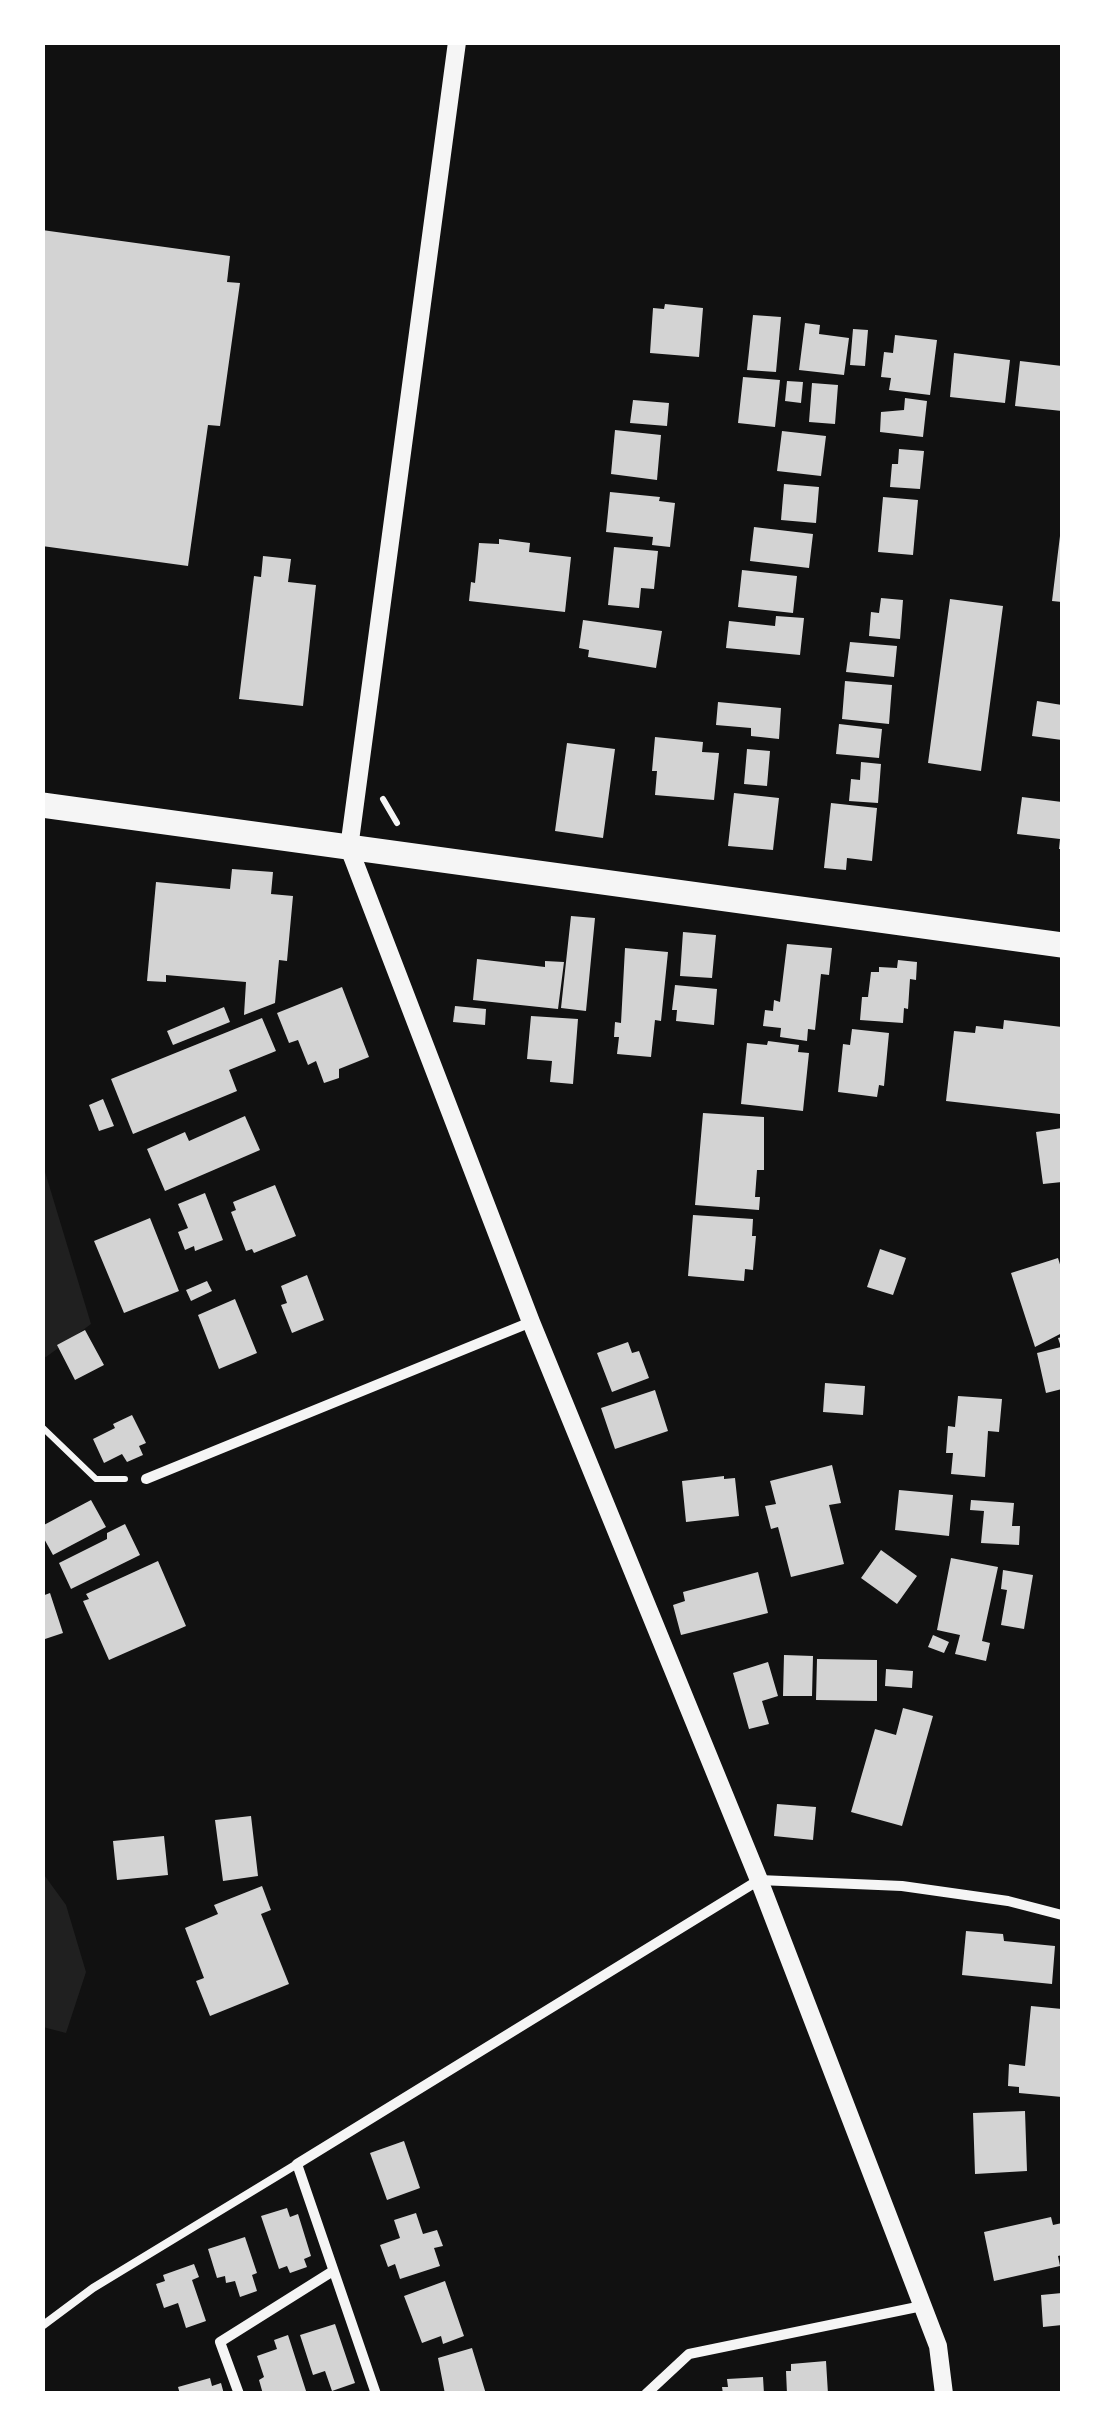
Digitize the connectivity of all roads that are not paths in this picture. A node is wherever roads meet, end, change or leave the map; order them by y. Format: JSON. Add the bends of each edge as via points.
{"nodes":[{"id":1,"x":457,"y":42,"type":"edge"},
{"id":2,"x":42,"y":805,"type":"edge"},
{"id":3,"x":349,"y":848,"type":"junction"},
{"id":4,"x":1062,"y":945,"type":"edge"},
{"id":5,"x":531,"y":1322,"type":"junction"},
{"id":6,"x":146,"y":1479,"type":"road end"},
{"id":7,"x":759,"y":1880,"type":"junction"},
{"id":8,"x":1062,"y":1916,"type":"edge"},
{"id":9,"x":297,"y":2164,"type":"junction"},
{"id":10,"x":333,"y":2271,"type":"junction"},
{"id":11,"x":922,"y":2306,"type":"junction"},
{"id":12,"x":42,"y":2326,"type":"edge"},
{"id":13,"x":239,"y":2394,"type":"edge"},
{"id":14,"x":376,"y":2394,"type":"edge"},
{"id":15,"x":646,"y":2394,"type":"edge"},
{"id":16,"x":944,"y":2394,"type":"edge"}],
"edges":[{"from":1,"to":3,"type":"street"},
{"from":2,"to":3,"type":"main road"},
{"from":3,"to":4,"type":"main road"},
{"from":3,"to":5,"type":"street"},
{"from":5,"to":6,"type":"street"},
{"from":5,"to":7,"type":"street"},
{"from":7,"to":8,"type":"street","via":[[902,1886]]},
{"from":7,"to":9,"type":"street"},
{"from":7,"to":11,"type":"street"},
{"from":9,"to":10,"type":"street"},
{"from":9,"to":12,"type":"lane"},
{"from":10,"to":13,"type":"street","via":[[220,2342]]},
{"from":10,"to":14,"type":"street"},
{"from":11,"to":15,"type":"street","via":[[689,2354]]},
{"from":11,"to":16,"type":"street","via":[[938,2346]]}]}
